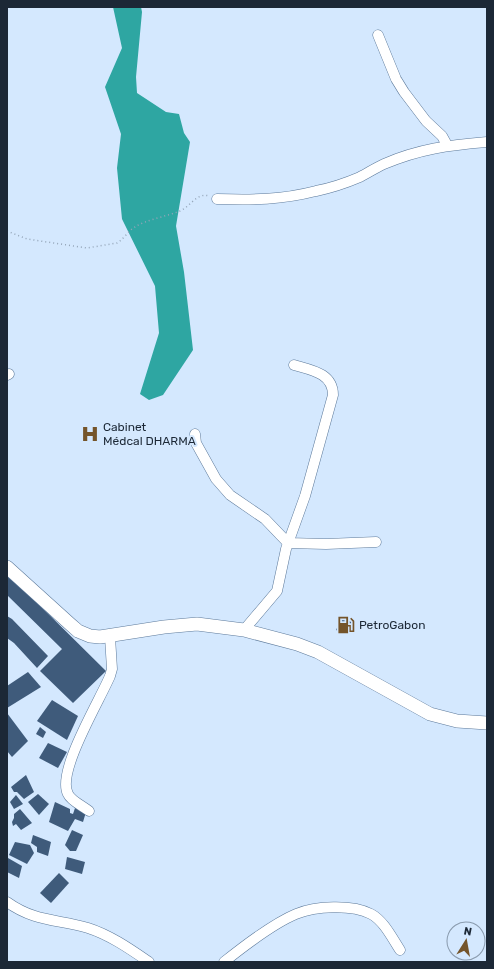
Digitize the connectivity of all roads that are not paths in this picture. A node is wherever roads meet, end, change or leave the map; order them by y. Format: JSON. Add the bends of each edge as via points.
{"nodes":[{"id":1,"x":378,"y":35,"type":"dead end"},
{"id":2,"x":487,"y":142,"type":"edge"},
{"id":3,"x":447,"y":146,"type":"junction"},
{"id":4,"x":217,"y":199,"type":"road end"},
{"id":5,"x":294,"y":365,"type":"dead end"},
{"id":6,"x":196,"y":434,"type":"dead end"},
{"id":7,"x":376,"y":542,"type":"dead end"},
{"id":8,"x":288,"y":543,"type":"junction"},
{"id":9,"x":7,"y":567,"type":"edge"},
{"id":10,"x":244,"y":630,"type":"junction"},
{"id":11,"x":110,"y":637,"type":"junction"},
{"id":12,"x":487,"y":723,"type":"edge"},
{"id":13,"x":89,"y":811,"type":"dead end"},
{"id":14,"x":7,"y":902,"type":"edge"},
{"id":15,"x":400,"y":950,"type":"dead end"},
{"id":16,"x":149,"y":962,"type":"edge"},
{"id":17,"x":224,"y":962,"type":"edge"}],
"edges":[{"from":1,"to":3,"type":"street","via":[[404,92],[426,121],[442,136]]},
{"from":2,"to":3,"type":"street"},
{"from":3,"to":4,"type":"street","via":[[423,150],[316,192],[268,200]]},
{"from":5,"to":8,"type":"street","via":[[324,376],[333,387],[333,395],[306,496]]},
{"from":6,"to":8,"type":"street","via":[[196,443],[216,479],[230,495],[265,519]]},
{"from":7,"to":8,"type":"street","via":[[305,545]]},
{"from":8,"to":10,"type":"street","via":[[276,591]]},
{"from":9,"to":11,"type":"main road","via":[[78,631],[100,638]]},
{"from":10,"to":11,"type":"main road","via":[[197,624]]},
{"from":10,"to":12,"type":"main road","via":[[318,652],[430,714],[457,721]]},
{"from":11,"to":13,"type":"street","via":[[110,676],[81,736],[65,778],[68,795]]},
{"from":14,"to":16,"type":"street","via":[[36,917],[106,935]]},
{"from":15,"to":17,"type":"street","via":[[372,914],[348,908],[333,908],[296,914]]}]}
